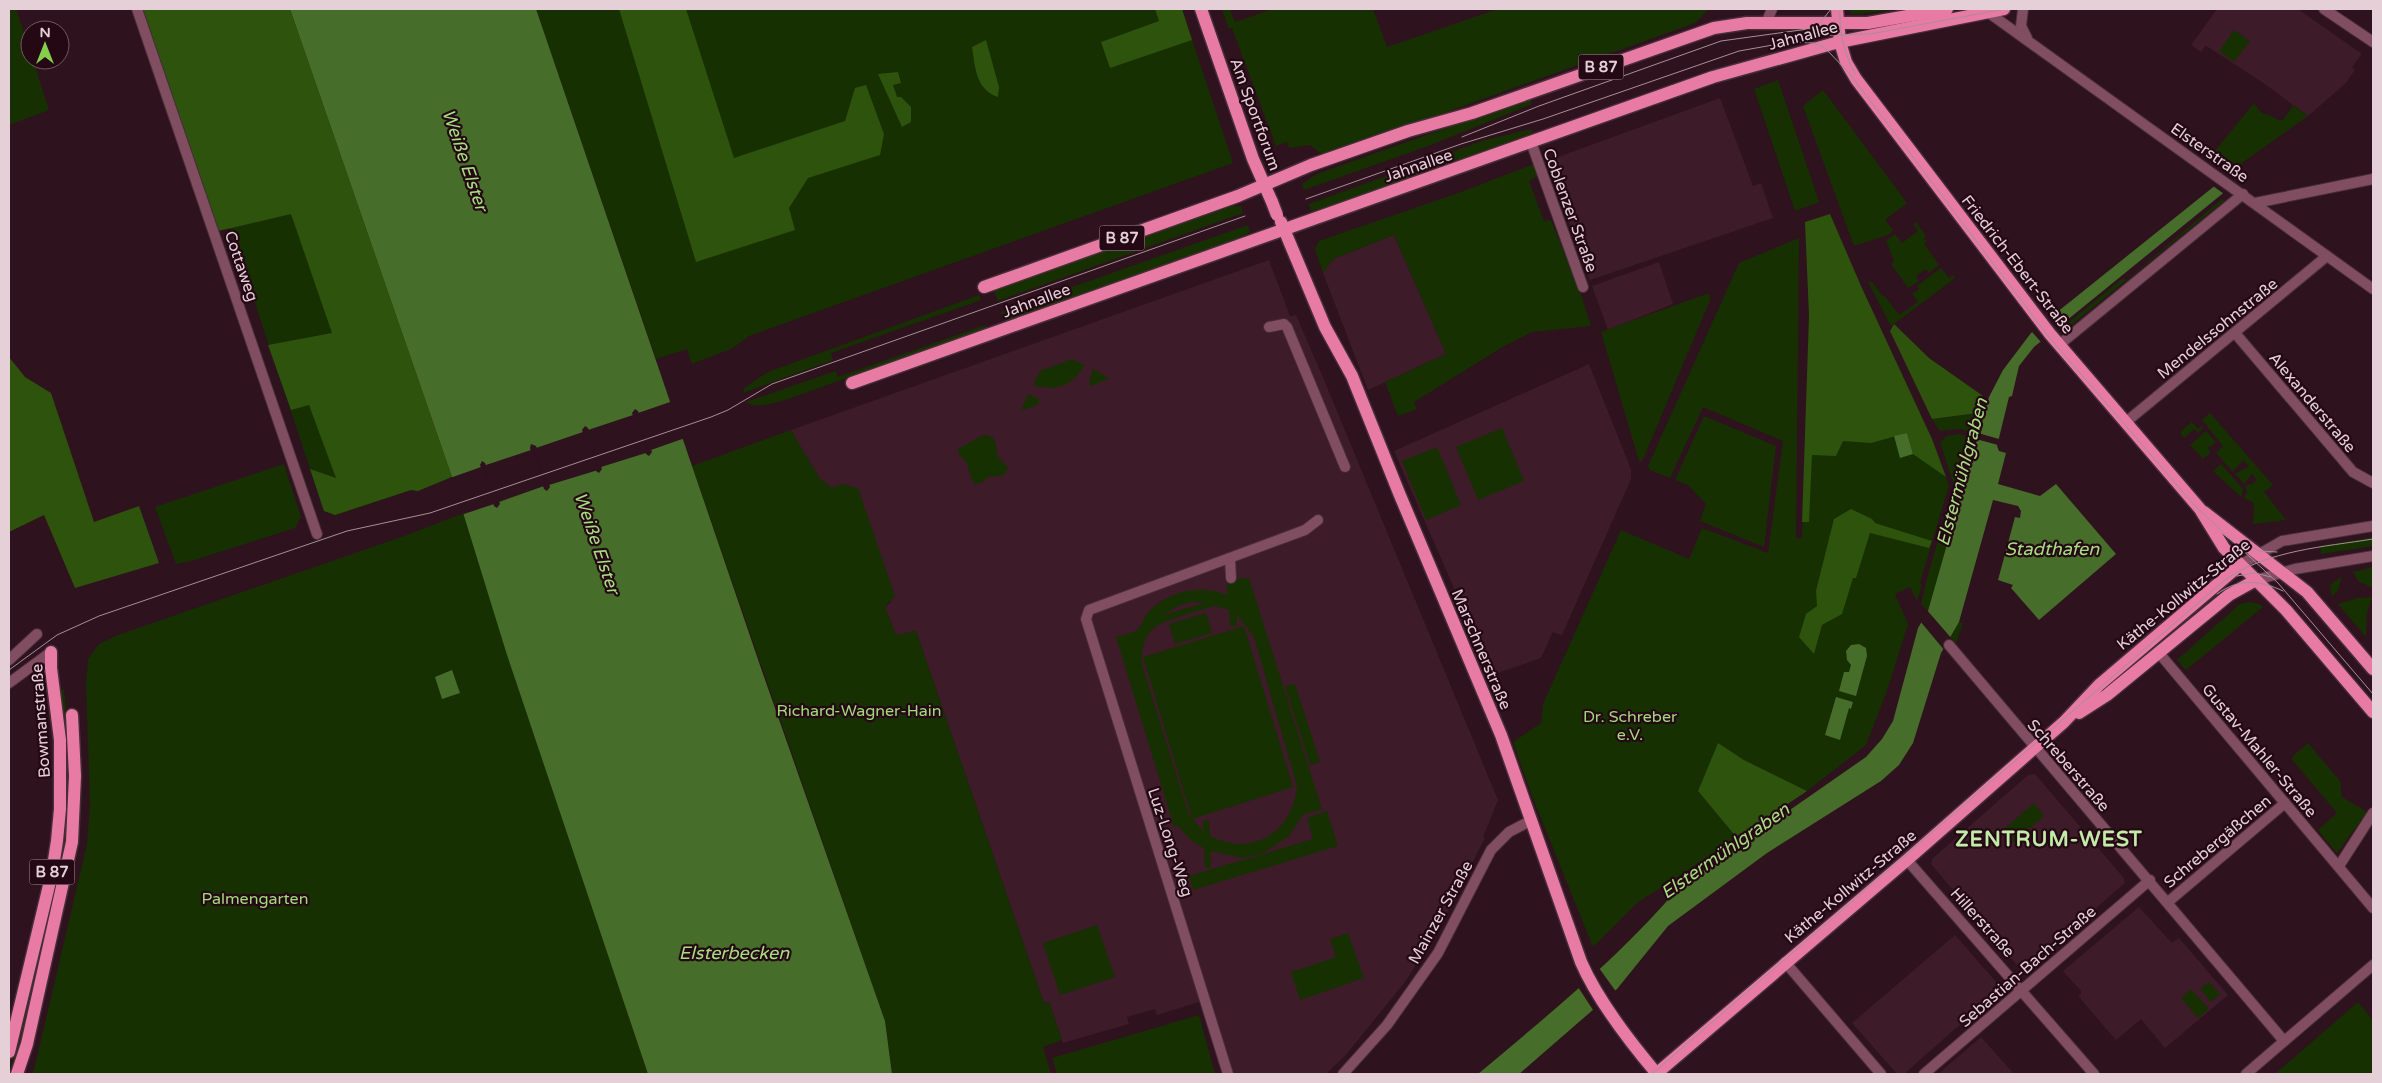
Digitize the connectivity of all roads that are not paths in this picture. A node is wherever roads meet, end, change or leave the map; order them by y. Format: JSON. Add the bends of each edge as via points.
{"nodes":[{"id":1,"x":137,"y":9,"type":"edge"},
{"id":2,"x":1201,"y":9,"type":"edge"},
{"id":3,"x":1772,"y":9,"type":"edge"},
{"id":4,"x":1837,"y":9,"type":"edge"},
{"id":5,"x":1948,"y":9,"type":"edge"},
{"id":6,"x":2004,"y":9,"type":"edge"},
{"id":7,"x":2022,"y":9,"type":"edge"},
{"id":8,"x":2324,"y":9,"type":"edge"},
{"id":9,"x":1989,"y":13,"type":"junction"},
{"id":10,"x":1766,"y":23,"type":"junction"},
{"id":11,"x":1838,"y":23,"type":"junction"},
{"id":12,"x":2029,"y":41,"type":"junction"},
{"id":13,"x":1840,"y":42,"type":"junction"},
{"id":14,"x":2373,"y":42,"type":"edge"},
{"id":15,"x":1531,"y":142,"type":"junction"},
{"id":16,"x":2373,"y":179,"type":"edge"},
{"id":17,"x":1264,"y":184,"type":"junction"},
{"id":18,"x":2243,"y":194,"type":"junction"},
{"id":19,"x":2255,"y":203,"type":"junction"},
{"id":20,"x":1284,"y":230,"type":"junction"},
{"id":21,"x":2328,"y":256,"type":"junction"},
{"id":22,"x":984,"y":287,"type":"dead end"},
{"id":23,"x":1583,"y":287,"type":"dead end"},
{"id":24,"x":2373,"y":290,"type":"edge"},
{"id":25,"x":1269,"y":327,"type":"dead end"},
{"id":26,"x":2235,"y":333,"type":"junction"},
{"id":27,"x":2059,"y":345,"type":"junction"},
{"id":28,"x":852,"y":383,"type":"dead end"},
{"id":29,"x":2126,"y":422,"type":"junction"},
{"id":30,"x":1345,"y":467,"type":"dead end"},
{"id":31,"x":2373,"y":483,"type":"edge"},
{"id":32,"x":2200,"y":509,"type":"junction"},
{"id":33,"x":1318,"y":520,"type":"dead end"},
{"id":34,"x":2373,"y":526,"type":"edge"},
{"id":35,"x":317,"y":534,"type":"dead end"},
{"id":36,"x":2257,"y":553,"type":"junction"},
{"id":37,"x":2373,"y":556,"type":"edge"},
{"id":38,"x":1230,"y":558,"type":"junction"},
{"id":39,"x":2240,"y":565,"type":"junction"},
{"id":40,"x":2282,"y":572,"type":"junction"},
{"id":41,"x":1231,"y":578,"type":"dead end"},
{"id":42,"x":2256,"y":580,"type":"junction"},
{"id":43,"x":37,"y":634,"type":"dead end"},
{"id":44,"x":1949,"y":645,"type":"dead end"},
{"id":45,"x":51,"y":652,"type":"joint"},
{"id":46,"x":2159,"y":653,"type":"junction"},
{"id":47,"x":9,"y":660,"type":"edge"},
{"id":48,"x":2373,"y":669,"type":"edge"},
{"id":49,"x":9,"y":683,"type":"edge"},
{"id":50,"x":2373,"y":712,"type":"edge"},
{"id":51,"x":72,"y":715,"type":"dead end"},
{"id":52,"x":2064,"y":722,"type":"junction"},
{"id":53,"x":2034,"y":748,"type":"junction"},
{"id":54,"x":2285,"y":803,"type":"junction"},
{"id":55,"x":2373,"y":813,"type":"edge"},
{"id":56,"x":1532,"y":820,"type":"junction"},
{"id":57,"x":1907,"y":860,"type":"junction"},
{"id":58,"x":2340,"y":866,"type":"junction"},
{"id":59,"x":2150,"y":880,"type":"junction"},
{"id":60,"x":2168,"y":902,"type":"junction"},
{"id":61,"x":2373,"y":908,"type":"edge"},
{"id":62,"x":1785,"y":962,"type":"junction"},
{"id":63,"x":2373,"y":965,"type":"edge"},
{"id":64,"x":2022,"y":990,"type":"junction"},
{"id":65,"x":2284,"y":1041,"type":"junction"},
{"id":66,"x":9,"y":1052,"type":"edge"},
{"id":67,"x":17,"y":1074,"type":"edge"},
{"id":68,"x":1228,"y":1074,"type":"edge"},
{"id":69,"x":1343,"y":1074,"type":"edge"},
{"id":70,"x":1657,"y":1074,"type":"edge"},
{"id":71,"x":1882,"y":1074,"type":"edge"},
{"id":72,"x":1924,"y":1074,"type":"edge"},
{"id":73,"x":2094,"y":1074,"type":"edge"},
{"id":74,"x":2246,"y":1074,"type":"edge"}],
"edges":[{"from":1,"to":35,"type":"street","name":"Cottaweg"},
{"from":2,"to":17,"type":"main road","name":"Am Sportforum"},
{"from":3,"to":10,"type":"street"},
{"from":4,"to":11,"type":"main road","name":"Friedrich-Ebert-Straße"},
{"from":5,"to":11,"type":"main road","name":"Jahnallee","number":"B 87","via":[[1888,20]]},
{"from":6,"to":9,"type":"main road","name":"Jahnallee"},
{"from":7,"to":12,"type":"street","via":[[2021,26]]},
{"from":8,"to":14,"type":"street"},
{"from":9,"to":12,"type":"street","name":"Elsterstraße"},
{"from":9,"to":13,"type":"main road","name":"Jahnallee"},
{"from":10,"to":11,"type":"main road","name":"Jahnallee","number":"B 87"},
{"from":10,"to":17,"type":"main road","name":"Jahnallee","number":"B 87","via":[[1728,25],[1698,32]]},
{"from":11,"to":13,"type":"main road","name":"Friedrich-Ebert-Straße"},
{"from":12,"to":18,"type":"street","name":"Elsterstraße"},
{"from":13,"to":15,"type":"main road","name":"Jahnallee","via":[[1708,79]]},
{"from":13,"to":27,"type":"main road","name":"Friedrich-Ebert-Straße","via":[[1856,79]]},
{"from":15,"to":20,"type":"main road","name":"Jahnallee"},
{"from":15,"to":23,"type":"street","name":"Coblenzer Straße"},
{"from":16,"to":19,"type":"street"},
{"from":17,"to":20,"type":"main road","name":"Am Sportforum","bridge":true},
{"from":17,"to":22,"type":"main road","name":"Jahnallee","number":"B 87"},
{"from":18,"to":19,"type":"street","name":"Elsterstraße"},
{"from":18,"to":27,"type":"street"},
{"from":19,"to":21,"type":"street","name":"Elsterstraße"},
{"from":20,"to":28,"type":"main road","name":"Jahnallee"},
{"from":20,"to":56,"type":"main road","name":"Marschnerstraße","via":[[1325,327],[1352,376],[1501,735]]},
{"from":21,"to":24,"type":"street","name":"Elsterstraße"},
{"from":21,"to":26,"type":"street","name":"Mendelssohnstraße"},
{"from":25,"to":30,"type":"street","via":[[1287,326]]},
{"from":26,"to":29,"type":"street","name":"Mendelssohnstraße"},
{"from":26,"to":31,"type":"street","name":"Alexanderstraße","via":[[2353,472]]},
{"from":27,"to":29,"type":"main road","name":"Friedrich-Ebert-Straße"},
{"from":29,"to":32,"type":"main road","name":"Friedrich-Ebert-Straße"},
{"from":32,"to":36,"type":"main road","name":"Friedrich-Ebert-Straße"},
{"from":32,"to":39,"type":"main road","name":"Friedrich-Ebert-Straße","via":[[2216,539]]},
{"from":33,"to":38,"type":"street","via":[[1305,530]]},
{"from":34,"to":36,"type":"street","name":"Käthe-Kollwitz-Straße","via":[[2288,539]]},
{"from":36,"to":39,"type":"street","name":"Käthe-Kollwitz-Straße"},
{"from":36,"to":40,"type":"main road","name":"Friedrich-Ebert-Straße"},
{"from":37,"to":40,"type":"street","name":"Käthe-Kollwitz-Straße"},
{"from":38,"to":41,"type":"street"},
{"from":38,"to":68,"type":"street","name":"Luz-Long-Weg","via":[[1089,610],[1086,619]]},
{"from":39,"to":42,"type":"main road","name":"Friedrich-Ebert-Straße"},
{"from":39,"to":52,"type":"main road","name":"Käthe-Kollwitz-Straße","via":[[2099,685]]},
{"from":40,"to":42,"type":"street","name":"Käthe-Kollwitz-Straße"},
{"from":40,"to":48,"type":"main road","name":"Friedrich-Ebert-Straße","via":[[2316,602]]},
{"from":42,"to":46,"type":"main road","name":"Käthe-Kollwitz-Straße","via":[[2229,595]]},
{"from":42,"to":50,"type":"main road","name":"Friedrich-Ebert-Straße","via":[[2286,610]]},
{"from":43,"to":47,"type":"street"},
{"from":44,"to":53,"type":"street","name":"Schreberstraße"},
{"from":45,"to":49,"type":"street"},
{"from":45,"to":66,"type":"main road","name":"Bowmanstraße","number":"B 87","via":[[60,740],[58,833],[52,873]]},
{"from":46,"to":52,"type":"main road","name":"Käthe-Kollwitz-Straße","via":[[2107,695]]},
{"from":46,"to":54,"type":"street","name":"Gustav-Mahler-Straße"},
{"from":51,"to":67,"type":"main road","name":"Bowmanstraße","number":"B 87","via":[[75,776],[72,842],[27,1044]]},
{"from":52,"to":53,"type":"main road","name":"Käthe-Kollwitz-Straße"},
{"from":53,"to":57,"type":"main road","name":"Käthe-Kollwitz-Straße"},
{"from":53,"to":59,"type":"street","name":"Schreberstraße"},
{"from":54,"to":58,"type":"street","name":"Gustav-Mahler-Straße"},
{"from":54,"to":60,"type":"street","name":"Schrebergäßchen"},
{"from":55,"to":58,"type":"street"},
{"from":56,"to":69,"type":"street","name":"Mainzer Straße","via":[[1509,832],[1491,850],[1438,953],[1387,1025]]},
{"from":56,"to":70,"type":"main road","name":"Marschnerstraße","via":[[1587,976]]},
{"from":57,"to":62,"type":"main road","name":"Käthe-Kollwitz-Straße"},
{"from":57,"to":64,"type":"street","name":"Hillerstraße"},
{"from":58,"to":61,"type":"street","name":"Gustav-Mahler-Straße"},
{"from":59,"to":60,"type":"street","name":"Schreberstraße"},
{"from":59,"to":64,"type":"street","name":"Sebastian-Bach-Straße"},
{"from":60,"to":65,"type":"street","name":"Schreberstraße"},
{"from":62,"to":70,"type":"main road","name":"Käthe-Kollwitz-Straße"},
{"from":62,"to":71,"type":"street"},
{"from":63,"to":65,"type":"street"},
{"from":64,"to":72,"type":"street","name":"Sebastian-Bach-Straße"},
{"from":64,"to":73,"type":"street","name":"Hillerstraße"},
{"from":65,"to":74,"type":"street"}]}
